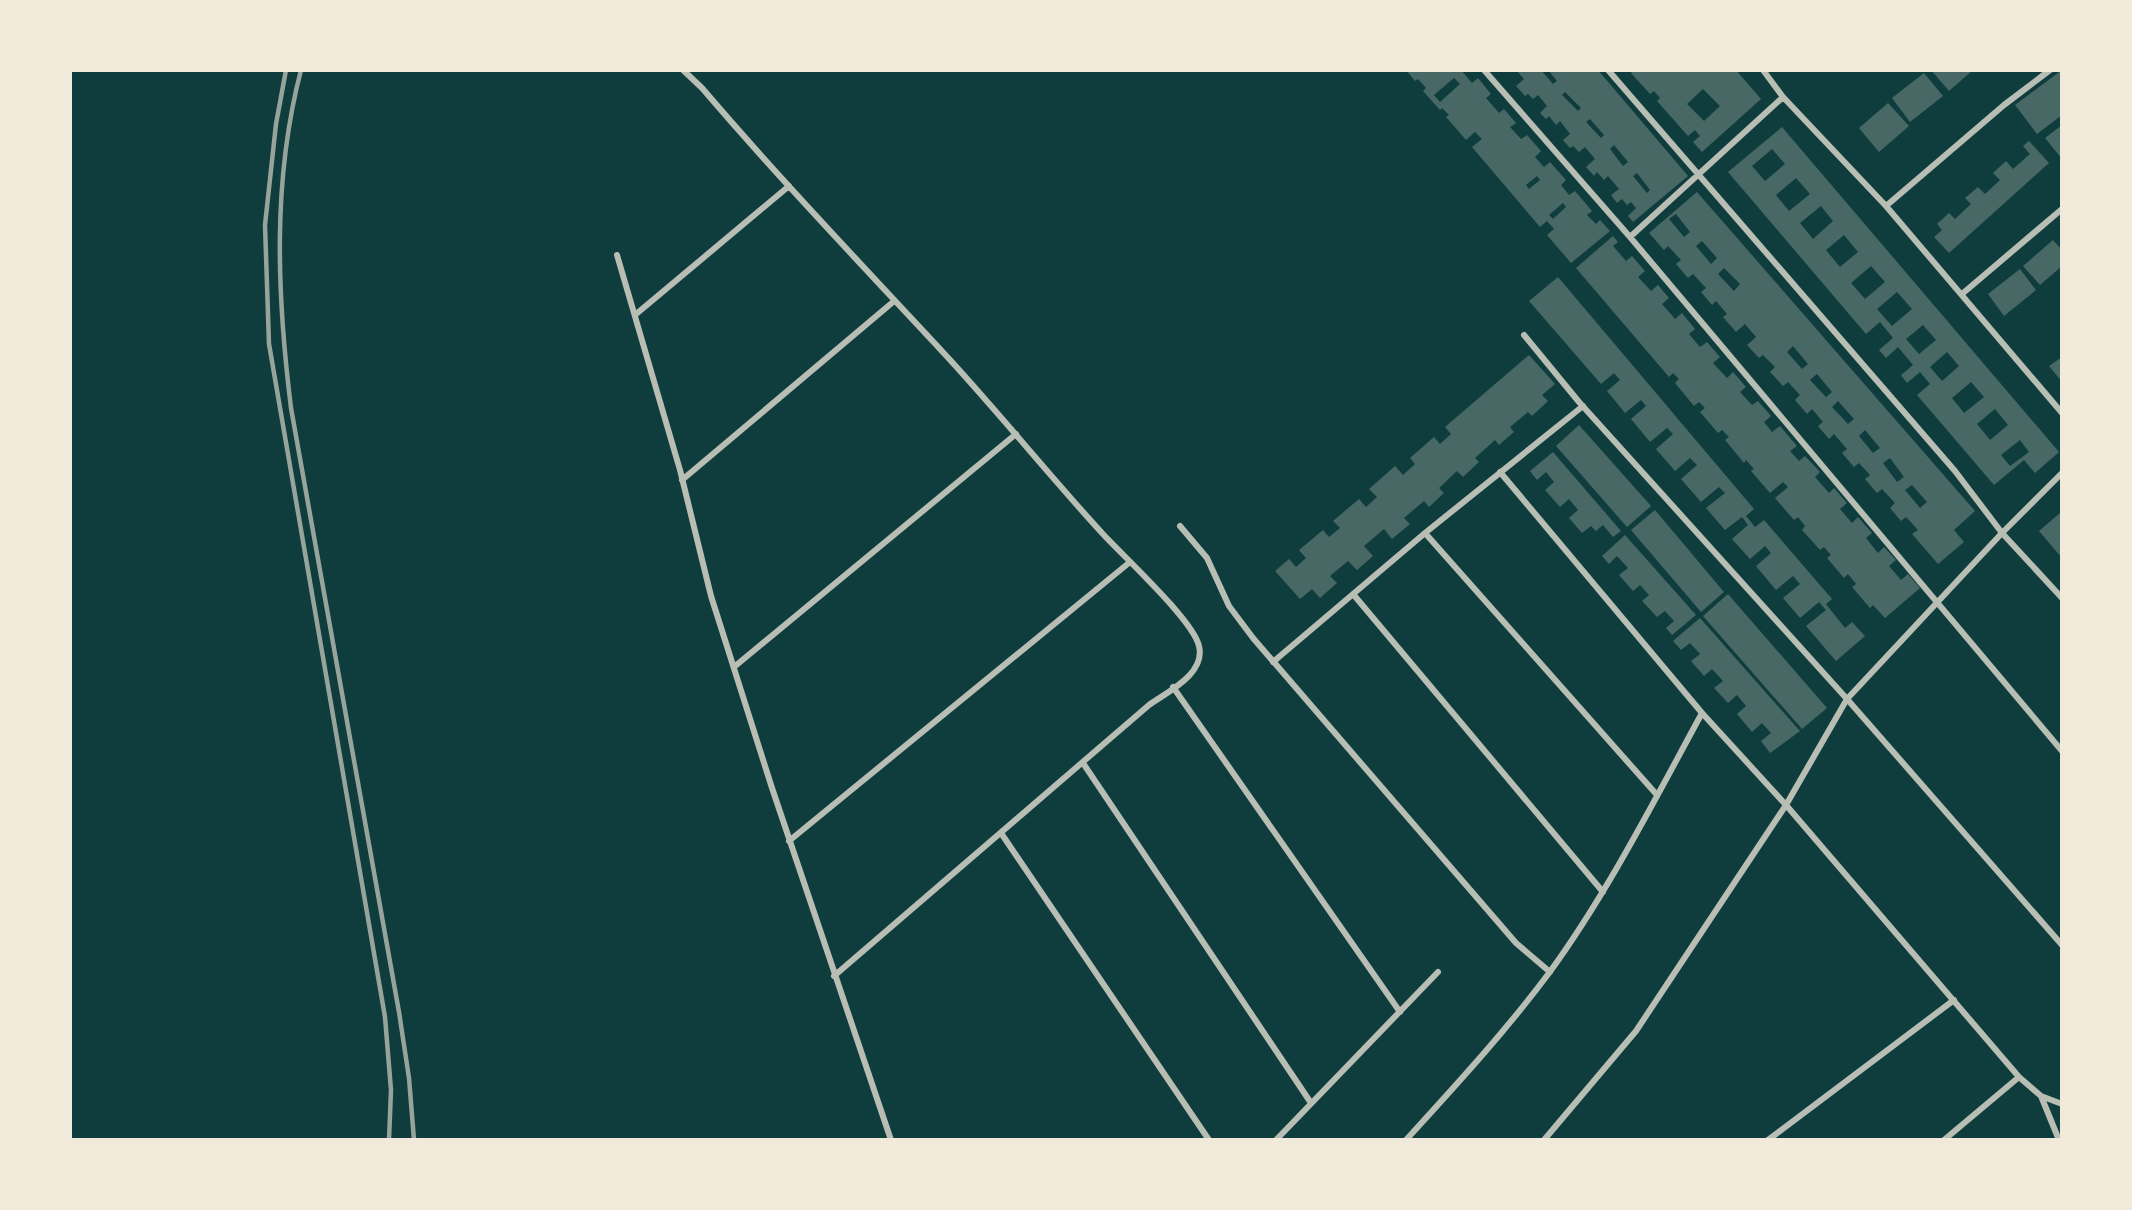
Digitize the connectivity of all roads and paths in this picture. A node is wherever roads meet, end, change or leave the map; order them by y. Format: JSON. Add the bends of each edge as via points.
{"nodes":[{"id":1,"x":683,"y":70,"type":"edge"},
{"id":2,"x":1484,"y":70,"type":"edge"},
{"id":3,"x":1608,"y":70,"type":"edge"},
{"id":4,"x":1763,"y":70,"type":"edge"},
{"id":5,"x":2050,"y":70,"type":"edge"},
{"id":6,"x":1784,"y":97,"type":"junction"},
{"id":7,"x":1699,"y":175,"type":"junction"},
{"id":8,"x":789,"y":186,"type":"junction"},
{"id":9,"x":1886,"y":206,"type":"junction"},
{"id":10,"x":2061,"y":209,"type":"edge"},
{"id":11,"x":1630,"y":237,"type":"junction"},
{"id":12,"x":617,"y":255,"type":"dead end"},
{"id":13,"x":1962,"y":294,"type":"junction"},
{"id":14,"x":893,"y":302,"type":"junction"},
{"id":15,"x":635,"y":315,"type":"junction"},
{"id":16,"x":1524,"y":335,"type":"dead end"},
{"id":17,"x":1583,"y":406,"type":"junction"},
{"id":18,"x":2061,"y":413,"type":"edge"},
{"id":19,"x":1016,"y":434,"type":"junction"},
{"id":20,"x":1500,"y":472,"type":"junction"},
{"id":21,"x":2061,"y":474,"type":"edge"},
{"id":22,"x":682,"y":480,"type":"junction"},
{"id":23,"x":1180,"y":526,"type":"dead end"},
{"id":24,"x":1425,"y":533,"type":"junction"},
{"id":25,"x":2002,"y":533,"type":"junction"},
{"id":26,"x":1130,"y":562,"type":"junction"},
{"id":27,"x":1353,"y":594,"type":"junction"},
{"id":28,"x":2061,"y":598,"type":"edge"},
{"id":29,"x":1936,"y":603,"type":"junction"},
{"id":30,"x":1273,"y":662,"type":"junction"},
{"id":31,"x":734,"y":668,"type":"junction"},
{"id":32,"x":1173,"y":687,"type":"junction"},
{"id":33,"x":1847,"y":699,"type":"junction"},
{"id":34,"x":1702,"y":713,"type":"junction"},
{"id":35,"x":2061,"y":751,"type":"edge"},
{"id":36,"x":1083,"y":763,"type":"junction"},
{"id":37,"x":1657,"y":795,"type":"junction"},
{"id":38,"x":1786,"y":805,"type":"junction"},
{"id":39,"x":1001,"y":833,"type":"junction"},
{"id":40,"x":789,"y":841,"type":"junction"},
{"id":41,"x":1603,"y":892,"type":"junction"},
{"id":42,"x":2061,"y":945,"type":"edge"},
{"id":43,"x":1438,"y":972,"type":"dead end"},
{"id":44,"x":1550,"y":972,"type":"junction"},
{"id":45,"x":834,"y":976,"type":"junction"},
{"id":46,"x":1953,"y":1000,"type":"junction"},
{"id":47,"x":1400,"y":1012,"type":"junction"},
{"id":48,"x":2019,"y":1077,"type":"junction"},
{"id":49,"x":2041,"y":1096,"type":"junction"},
{"id":50,"x":1311,"y":1103,"type":"junction"},
{"id":51,"x":2061,"y":1104,"type":"edge"},
{"id":52,"x":891,"y":1140,"type":"edge"},
{"id":53,"x":1209,"y":1140,"type":"edge"},
{"id":54,"x":1276,"y":1140,"type":"edge"},
{"id":55,"x":1406,"y":1140,"type":"edge"},
{"id":56,"x":1544,"y":1140,"type":"edge"},
{"id":57,"x":1768,"y":1140,"type":"edge"},
{"id":58,"x":1944,"y":1140,"type":"edge"},
{"id":59,"x":2059,"y":1140,"type":"edge"}],
"edges":[{"from":1,"to":8,"type":"street"},
{"from":2,"to":11,"type":"street"},
{"from":3,"to":7,"type":"street"},
{"from":4,"to":6,"type":"street"},
{"from":5,"to":9,"type":"street"},
{"from":6,"to":7,"type":"street"},
{"from":6,"to":9,"type":"street"},
{"from":7,"to":11,"type":"street"},
{"from":7,"to":25,"type":"street","via":[[1955,471]]},
{"from":8,"to":14,"type":"street"},
{"from":8,"to":15,"type":"street"},
{"from":9,"to":13,"type":"street"},
{"from":10,"to":13,"type":"street"},
{"from":11,"to":29,"type":"street"},
{"from":12,"to":15,"type":"street"},
{"from":13,"to":18,"type":"street"},
{"from":14,"to":19,"type":"street"},
{"from":14,"to":22,"type":"street"},
{"from":15,"to":22,"type":"street"},
{"from":16,"to":17,"type":"street"},
{"from":17,"to":20,"type":"street"},
{"from":17,"to":33,"type":"street"},
{"from":19,"to":26,"type":"street"},
{"from":19,"to":31,"type":"street"},
{"from":20,"to":24,"type":"street"},
{"from":20,"to":34,"type":"street"},
{"from":21,"to":25,"type":"street"},
{"from":22,"to":31,"type":"street"},
{"from":23,"to":30,"type":"street","via":[[1207,558],[1229,606]]},
{"from":24,"to":27,"type":"street"},
{"from":24,"to":37,"type":"street"},
{"from":25,"to":28,"type":"street"},
{"from":25,"to":29,"type":"street"},
{"from":26,"to":32,"type":"street","via":[[1185,622],[1200,647],[1191,675]]},
{"from":26,"to":40,"type":"street"},
{"from":27,"to":30,"type":"street"},
{"from":27,"to":41,"type":"street"},
{"from":29,"to":33,"type":"street"},
{"from":29,"to":35,"type":"street"},
{"from":30,"to":44,"type":"street","via":[[1516,943]]},
{"from":31,"to":40,"type":"street"},
{"from":32,"to":36,"type":"street"},
{"from":32,"to":47,"type":"street"},
{"from":33,"to":38,"type":"street"},
{"from":33,"to":42,"type":"street"},
{"from":34,"to":37,"type":"street"},
{"from":34,"to":38,"type":"street"},
{"from":36,"to":39,"type":"street"},
{"from":36,"to":50,"type":"street"},
{"from":37,"to":41,"type":"street"},
{"from":38,"to":46,"type":"street"},
{"from":38,"to":56,"type":"street","via":[[1636,1031]]},
{"from":39,"to":45,"type":"street"},
{"from":39,"to":53,"type":"street"},
{"from":40,"to":45,"type":"street"},
{"from":41,"to":44,"type":"street"},
{"from":43,"to":47,"type":"street"},
{"from":44,"to":55,"type":"street","via":[[1494,1043]]},
{"from":45,"to":52,"type":"street"},
{"from":46,"to":48,"type":"street"},
{"from":46,"to":57,"type":"street"},
{"from":47,"to":50,"type":"street"},
{"from":48,"to":49,"type":"street"},
{"from":48,"to":58,"type":"street"},
{"from":49,"to":51,"type":"street"},
{"from":49,"to":59,"type":"street"},
{"from":50,"to":54,"type":"street"}]}
